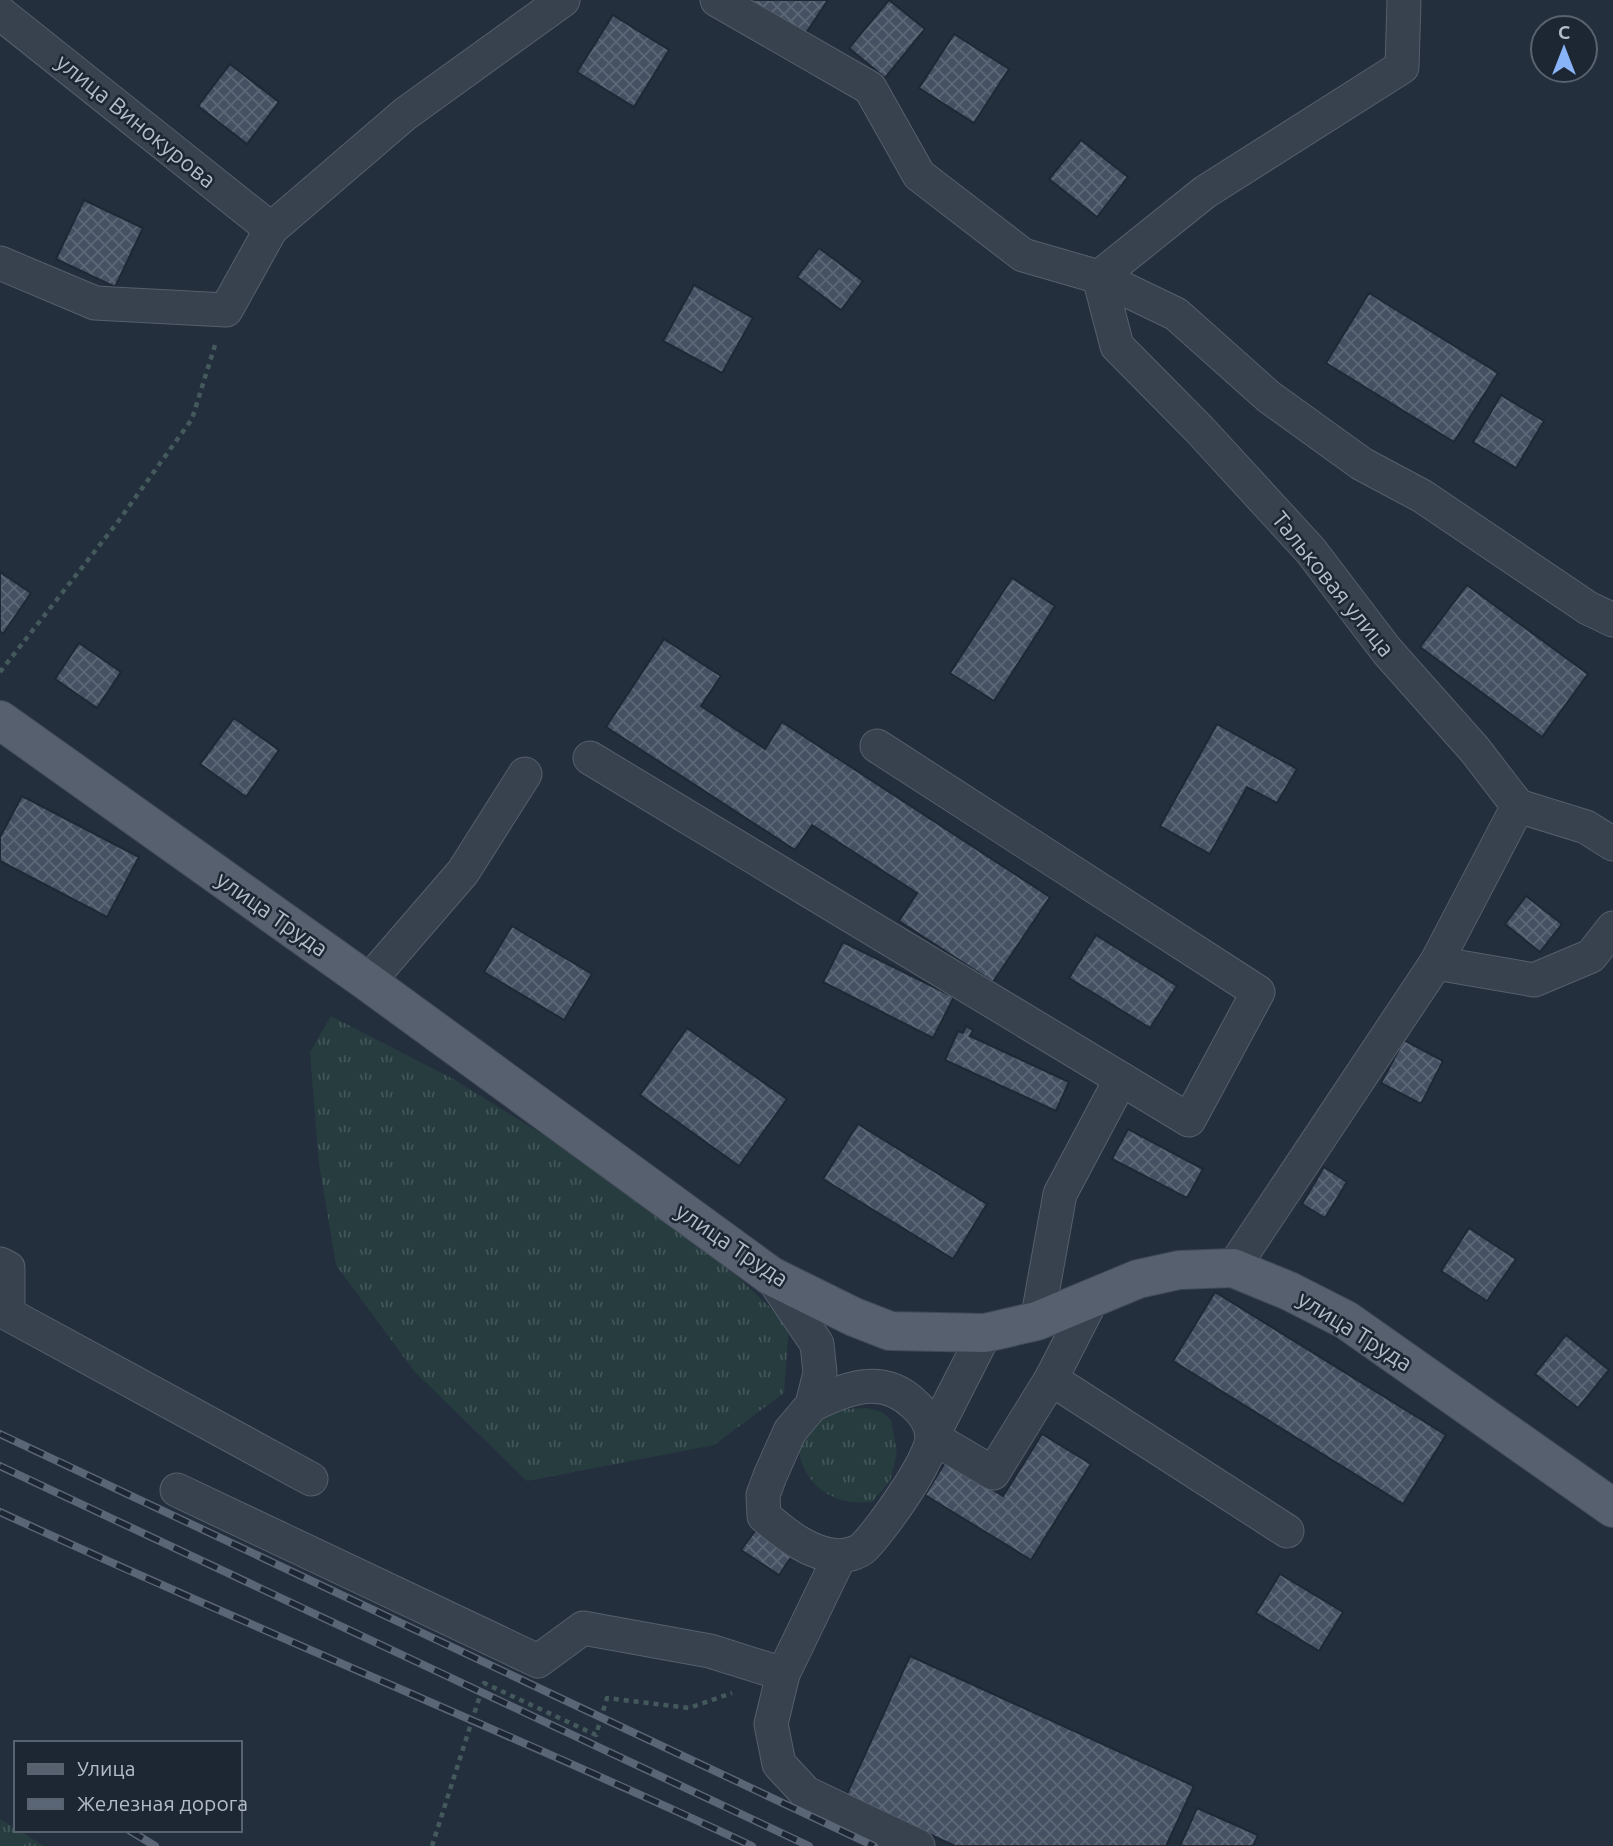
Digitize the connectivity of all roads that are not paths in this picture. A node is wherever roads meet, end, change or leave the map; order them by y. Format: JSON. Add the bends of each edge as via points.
{"nodes":[{"id":1,"x":563,"y":0,"type":"edge"},
{"id":2,"x":717,"y":0,"type":"edge"},
{"id":3,"x":1404,"y":0,"type":"edge"},
{"id":4,"x":0,"y":13,"type":"edge"},
{"id":5,"x":271,"y":229,"type":"junction"},
{"id":6,"x":0,"y":263,"type":"edge"},
{"id":7,"x":1099,"y":276,"type":"junction"},
{"id":8,"x":1613,"y":620,"type":"edge"},
{"id":9,"x":0,"y":720,"type":"edge"},
{"id":10,"x":877,"y":746,"type":"dead end"},
{"id":11,"x":590,"y":758,"type":"dead end"},
{"id":12,"x":525,"y":774,"type":"dead end"},
{"id":13,"x":1518,"y":806,"type":"junction"},
{"id":14,"x":1613,"y":845,"type":"edge"},
{"id":15,"x":1613,"y":928,"type":"edge"},
{"id":16,"x":1436,"y":963,"type":"junction"},
{"id":17,"x":368,"y":982,"type":"junction"},
{"id":18,"x":1121,"y":1079,"type":"junction"},
{"id":19,"x":0,"y":1264,"type":"edge"},
{"id":20,"x":1233,"y":1268,"type":"junction"},
{"id":21,"x":771,"y":1276,"type":"junction"},
{"id":22,"x":1093,"y":1297,"type":"junction"},
{"id":23,"x":1037,"y":1321,"type":"junction"},
{"id":24,"x":985,"y":1333,"type":"junction"},
{"id":25,"x":1051,"y":1379,"type":"junction"},
{"id":26,"x":812,"y":1405,"type":"junction"},
{"id":27,"x":932,"y":1437,"type":"junction"},
{"id":28,"x":311,"y":1479,"type":"dead end"},
{"id":29,"x":177,"y":1490,"type":"dead end"},
{"id":30,"x":1613,"y":1508,"type":"edge"},
{"id":31,"x":1287,"y":1531,"type":"dead end"},
{"id":32,"x":840,"y":1556,"type":"junction"},
{"id":33,"x":783,"y":1674,"type":"junction"},
{"id":34,"x":918,"y":1846,"type":"edge"}],
"edges":[{"from":1,"to":5,"type":"street","via":[[405,114]]},
{"from":2,"to":7,"type":"street","via":[[870,88],[919,175],[1023,255]]},
{"from":3,"to":7,"type":"street","via":[[1402,67],[1205,192]]},
{"from":4,"to":5,"type":"street","name":"улица Винокурова"},
{"from":5,"to":6,"type":"street","via":[[226,310],[94,303]]},
{"from":7,"to":8,"type":"street","via":[[1176,314],[1269,397],[1362,464],[1422,496],[1588,608]]},
{"from":7,"to":13,"type":"street","name":"Тальковая улица","via":[[1118,346],[1311,551],[1387,651]]},
{"from":9,"to":17,"type":"main road","name":"улица Труда"},
{"from":10,"to":18,"type":"street","via":[[1258,992],[1189,1120]]},
{"from":11,"to":18,"type":"street"},
{"from":12,"to":17,"type":"street","via":[[463,872]]},
{"from":13,"to":14,"type":"street","via":[[1586,827]]},
{"from":13,"to":16,"type":"street"},
{"from":15,"to":16,"type":"street","via":[[1591,956],[1534,980]]},
{"from":16,"to":20,"type":"street"},
{"from":17,"to":21,"type":"main road","name":"улица Труда"},
{"from":18,"to":23,"type":"street","via":[[1060,1194]]},
{"from":19,"to":28,"type":"street","via":[[8,1268],[8,1314]]},
{"from":20,"to":22,"type":"main road","name":"улица Труда","via":[[1179,1270],[1138,1279]]},
{"from":20,"to":30,"type":"main road","name":"улица Труда","via":[[1346,1320]]},
{"from":21,"to":24,"type":"main road","name":"улица Труда","via":[[890,1331]]},
{"from":21,"to":26,"type":"street","via":[[817,1344],[820,1373]]},
{"from":22,"to":23,"type":"main road","name":"улица Труда"},
{"from":22,"to":25,"type":"street"},
{"from":23,"to":24,"type":"main road","name":"улица Труда"},
{"from":24,"to":27,"type":"street"},
{"from":25,"to":27,"type":"street","via":[[993,1473]]},
{"from":25,"to":31,"type":"street"},
{"from":26,"to":27,"type":"street","via":[[844,1389],[868,1385],[894,1389],[926,1415]]},
{"from":26,"to":32,"type":"street","via":[[790,1431],[770,1476],[763,1494],[764,1516],[799,1543]]},
{"from":27,"to":32,"type":"street","via":[[929,1453],[876,1534],[860,1551]]},
{"from":29,"to":33,"type":"street","via":[[538,1661],[583,1628],[710,1651]]},
{"from":32,"to":33,"type":"street"},
{"from":33,"to":34,"type":"street","via":[[771,1724],[779,1764],[806,1793]]}]}
